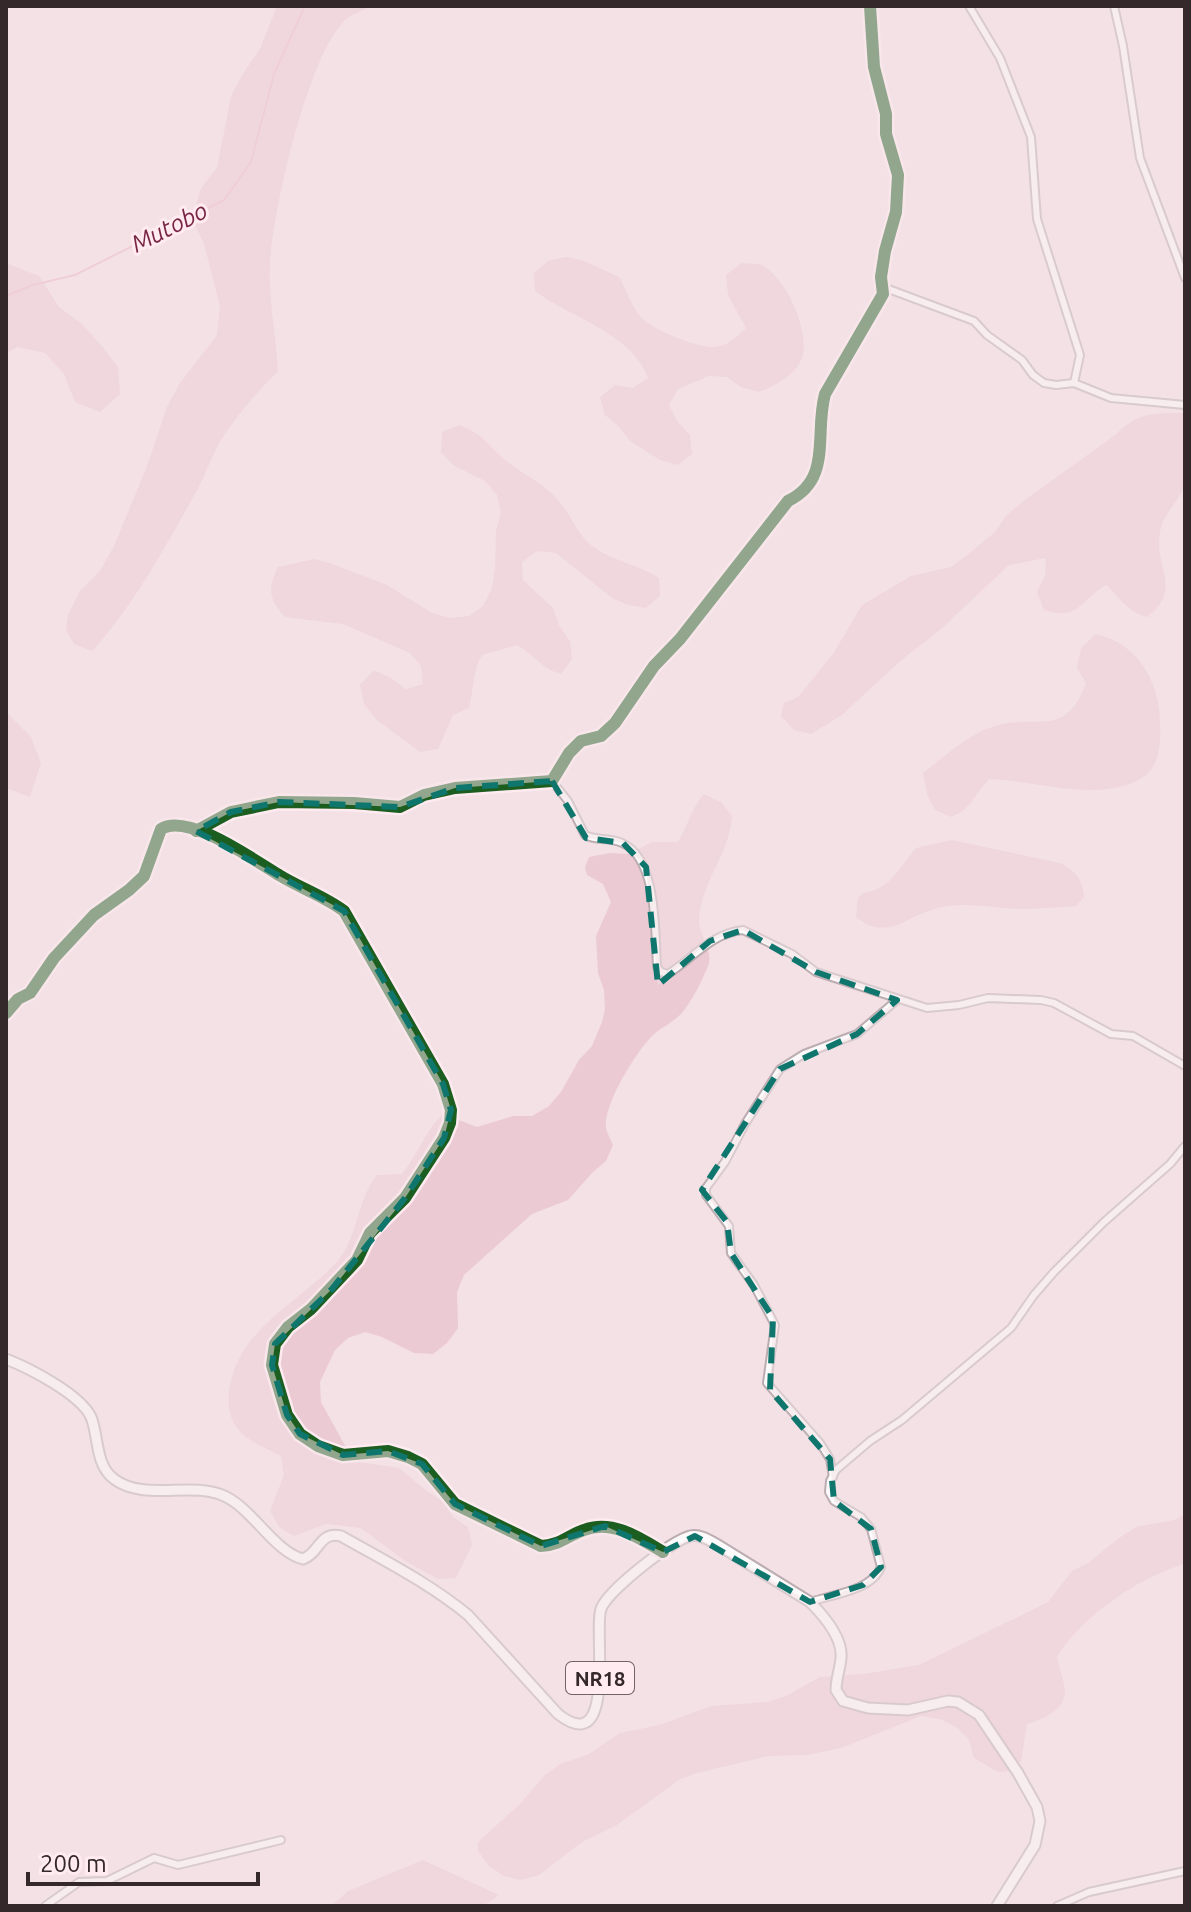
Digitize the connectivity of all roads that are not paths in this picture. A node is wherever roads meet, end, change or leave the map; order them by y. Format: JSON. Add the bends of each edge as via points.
{"nodes":[{"id":1,"x":870,"y":6,"type":"edge"},
{"id":2,"x":969,"y":6,"type":"edge"},
{"id":3,"x":1114,"y":6,"type":"edge"},
{"id":4,"x":1185,"y":278,"type":"edge"},
{"id":5,"x":883,"y":287,"type":"junction"},
{"id":6,"x":1074,"y":383,"type":"junction"},
{"id":7,"x":1185,"y":405,"type":"edge"},
{"id":8,"x":552,"y":781,"type":"junction"},
{"id":9,"x":196,"y":831,"type":"junction"},
{"id":10,"x":897,"y":1000,"type":"junction"},
{"id":11,"x":6,"y":1013,"type":"edge"},
{"id":12,"x":1185,"y":1066,"type":"edge"},
{"id":13,"x":1185,"y":1146,"type":"edge"},
{"id":14,"x":6,"y":1359,"type":"edge"},
{"id":15,"x":833,"y":1477,"type":"junction"},
{"id":16,"x":663,"y":1552,"type":"junction"},
{"id":17,"x":810,"y":1602,"type":"junction"},
{"id":18,"x":281,"y":1840,"type":"dead end"},
{"id":19,"x":1185,"y":1871,"type":"edge"},
{"id":20,"x":45,"y":1906,"type":"edge"},
{"id":21,"x":997,"y":1906,"type":"edge"},
{"id":22,"x":1057,"y":1906,"type":"edge"}],
"edges":[{"from":1,"to":5,"type":"street","via":[[874,67],[898,175]]},
{"from":2,"to":6,"type":"street","via":[[1000,58],[1031,137],[1037,219],[1080,355]]},
{"from":3,"to":4,"type":"street","via":[[1140,158]]},
{"from":5,"to":6,"type":"street","via":[[974,321],[1044,383]]},
{"from":5,"to":8,"type":"street","via":[[825,394],[815,478],[788,501],[654,666],[615,723],[601,736],[581,741]]},
{"from":6,"to":7,"type":"street","via":[[1111,398]]},
{"from":8,"to":9,"type":"street","via":[[455,788],[400,807],[265,803],[231,812]]},
{"from":8,"to":10,"type":"street","via":[[585,835],[623,843],[646,867],[661,972],[668,974],[710,941],[743,930],[816,972]]},
{"from":9,"to":11,"type":"street","via":[[167,825],[161,829],[144,876],[94,915],[30,993]]},
{"from":9,"to":16,"type":"street","via":[[233,846],[344,911],[443,1084],[451,1110],[444,1138],[405,1198],[370,1233],[357,1260],[332,1289],[275,1344],[272,1365],[287,1415],[300,1434],[318,1446],[343,1455],[388,1451],[422,1464],[455,1504],[541,1546],[605,1526]]},
{"from":10,"to":12,"type":"street","via":[[927,1008],[988,998],[1041,1000],[1111,1034],[1133,1036]]},
{"from":10,"to":15,"type":"street","via":[[857,1034],[780,1069],[706,1188],[729,1226],[731,1253],[775,1325],[767,1383],[820,1443]]},
{"from":13,"to":15,"type":"street","via":[[1054,1272],[1011,1328]]},
{"from":14,"to":16,"type":"main road","number":"NR18","via":[[79,1402],[90,1415],[102,1463],[116,1480],[133,1488],[222,1495],[303,1559],[324,1537],[341,1536],[435,1589],[468,1615],[572,1723],[591,1717],[598,1698],[601,1608]]},
{"from":15,"to":17,"type":"street","via":[[829,1492],[871,1529],[881,1567],[863,1585]]},
{"from":16,"to":17,"type":"main road","number":"NR18","via":[[686,1537],[705,1538]]},
{"from":17,"to":21,"type":"main road","number":"NR18","via":[[841,1650],[836,1690],[843,1701],[908,1710],[958,1702],[979,1715],[1018,1773],[1037,1807],[1039,1833]]},
{"from":18,"to":20,"type":"street","via":[[178,1865],[154,1858],[107,1881],[79,1882]]},
{"from":19,"to":22,"type":"street","via":[[1089,1892]]}]}
